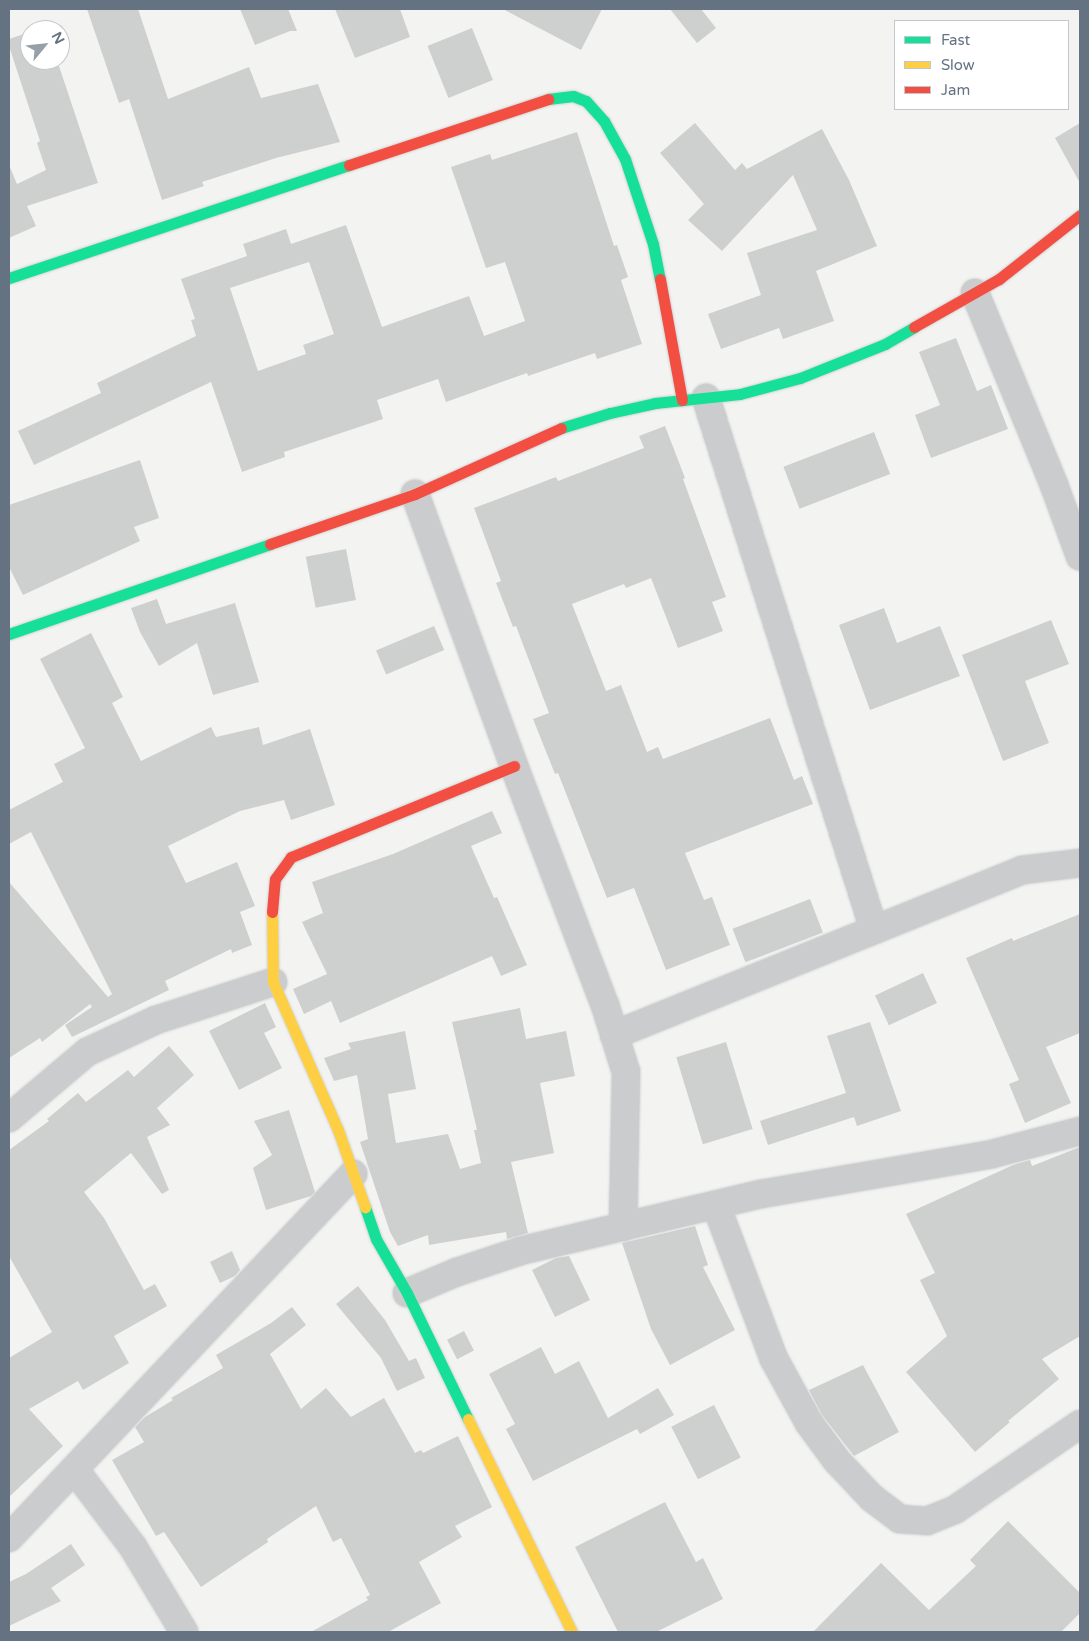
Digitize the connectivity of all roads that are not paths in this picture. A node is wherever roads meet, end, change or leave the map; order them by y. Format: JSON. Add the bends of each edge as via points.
{"nodes":[{"id":1,"x":1078,"y":220,"type":"edge"},
{"id":2,"x":9,"y":278,"type":"edge"},
{"id":3,"x":975,"y":293,"type":"junction"},
{"id":4,"x":694,"y":399,"type":"junction"},
{"id":5,"x":415,"y":494,"type":"junction"},
{"id":6,"x":1080,"y":556,"type":"edge"},
{"id":7,"x":9,"y":634,"type":"edge"},
{"id":8,"x":514,"y":766,"type":"junction"},
{"id":9,"x":1080,"y":863,"type":"edge"},
{"id":10,"x":874,"y":930,"type":"junction"},
{"id":11,"x":273,"y":982,"type":"junction"},
{"id":12,"x":614,"y":1035,"type":"junction"},
{"id":13,"x":9,"y":1118,"type":"edge"},
{"id":14,"x":1080,"y":1131,"type":"edge"},
{"id":15,"x":353,"y":1174,"type":"junction"},
{"id":16,"x":716,"y":1205,"type":"junction"},
{"id":17,"x":623,"y":1227,"type":"junction"},
{"id":18,"x":407,"y":1293,"type":"junction"},
{"id":19,"x":1080,"y":1424,"type":"edge"},
{"id":20,"x":75,"y":1470,"type":"junction"},
{"id":21,"x":9,"y":1538,"type":"edge"},
{"id":22,"x":184,"y":1632,"type":"edge"},
{"id":23,"x":572,"y":1632,"type":"edge"}],
"edges":[{"from":1,"to":3,"type":"street"},
{"from":2,"to":4,"type":"street","via":[[555,97],[573,96],[586,101],[604,121],[625,160],[653,244]]},
{"from":3,"to":4,"type":"street","via":[[885,344],[800,378],[740,394]]},
{"from":3,"to":6,"type":"street"},
{"from":4,"to":5,"type":"street","via":[[610,413],[548,432]]},
{"from":4,"to":10,"type":"street"},
{"from":5,"to":7,"type":"street"},
{"from":5,"to":8,"type":"street"},
{"from":8,"to":11,"type":"street","via":[[290,857],[275,879],[271,917]]},
{"from":8,"to":12,"type":"street","via":[[606,1005]]},
{"from":9,"to":10,"type":"street","via":[[1022,870]]},
{"from":10,"to":12,"type":"street"},
{"from":11,"to":13,"type":"street","via":[[156,1020],[87,1052]]},
{"from":11,"to":15,"type":"street","via":[[338,1130]]},
{"from":12,"to":17,"type":"street","via":[[626,1072]]},
{"from":14,"to":16,"type":"street","via":[[992,1154],[761,1194]]},
{"from":15,"to":18,"type":"street","via":[[376,1239]]},
{"from":15,"to":20,"type":"street"},
{"from":16,"to":17,"type":"street"},
{"from":16,"to":19,"type":"street","via":[[774,1359],[809,1423],[854,1480],[900,1519],[927,1521],[956,1509]]},
{"from":17,"to":18,"type":"street","via":[[520,1251]]},
{"from":18,"to":23,"type":"street"},
{"from":20,"to":21,"type":"street"},
{"from":20,"to":22,"type":"street","via":[[133,1547]]}]}
